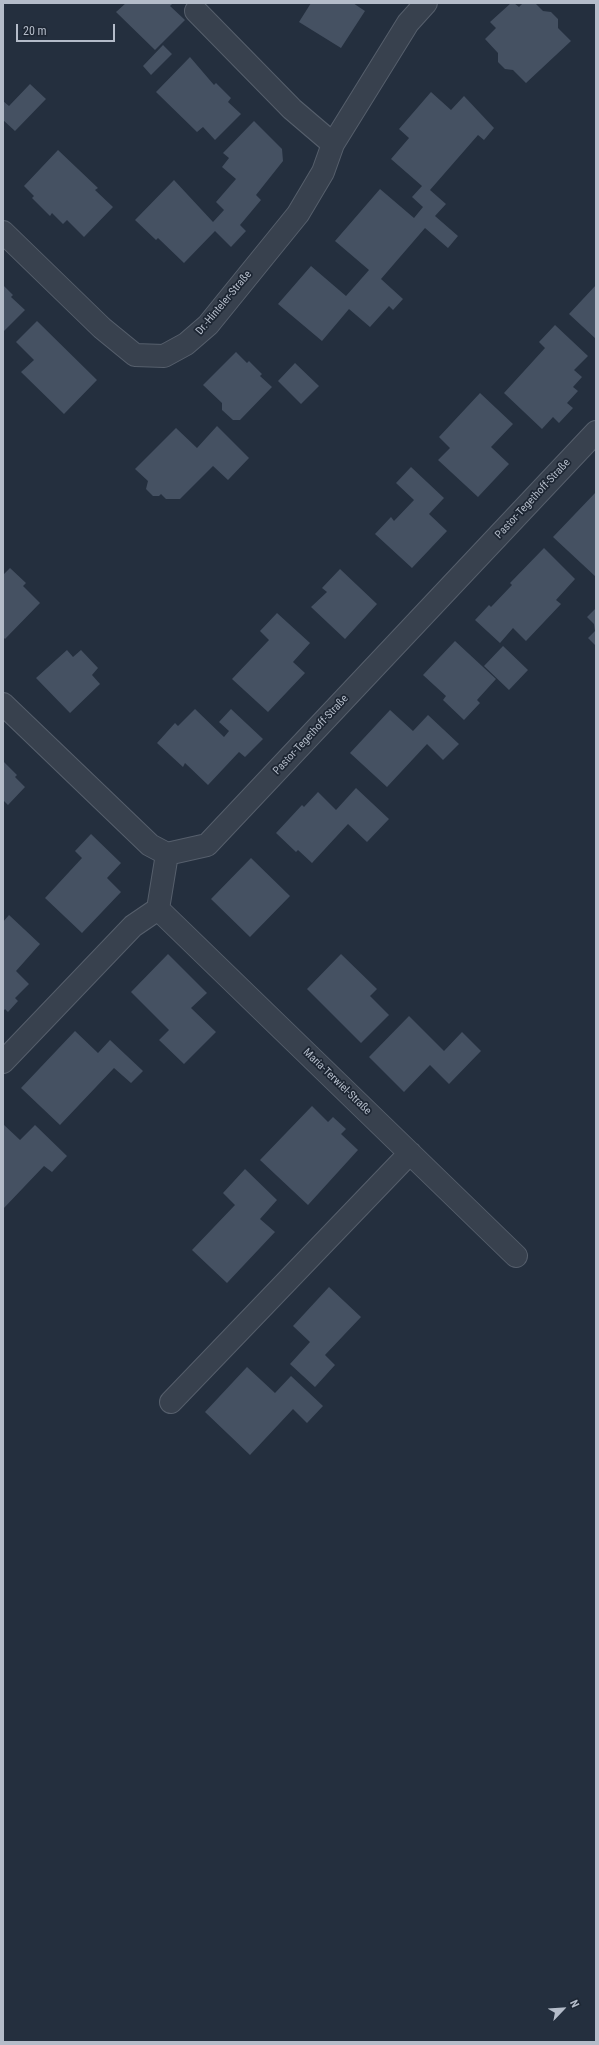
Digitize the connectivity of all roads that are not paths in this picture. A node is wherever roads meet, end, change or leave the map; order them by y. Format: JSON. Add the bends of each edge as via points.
{"nodes":[{"id":1,"x":426,"y":3,"type":"edge"},
{"id":2,"x":196,"y":11,"type":"dead end"},
{"id":3,"x":333,"y":144,"type":"junction"},
{"id":4,"x":3,"y":232,"type":"edge"},
{"id":5,"x":596,"y":432,"type":"edge"},
{"id":6,"x":3,"y":704,"type":"edge"},
{"id":7,"x":167,"y":854,"type":"junction"},
{"id":8,"x":158,"y":909,"type":"junction"},
{"id":9,"x":3,"y":1062,"type":"edge"},
{"id":10,"x":410,"y":1153,"type":"junction"},
{"id":11,"x":516,"y":1256,"type":"dead end"},
{"id":12,"x":172,"y":1402,"type":"dead end"}],
"edges":[{"from":1,"to":3,"type":"street","name":"Dr.-Hinteler-Straße","via":[[408,23]]},
{"from":2,"to":3,"type":"street","via":[[292,109]]},
{"from":3,"to":4,"type":"street","name":"Dr.-Hinteler-Straße","via":[[323,172],[298,214],[208,325],[186,344],[164,356],[135,355],[102,328]]},
{"from":5,"to":7,"type":"street","name":"Pastor-Tegethoff-Straße","via":[[207,845]]},
{"from":6,"to":7,"type":"street","via":[[150,845]]},
{"from":7,"to":8,"type":"street"},
{"from":8,"to":9,"type":"street","via":[[133,926]]},
{"from":8,"to":10,"type":"street","name":"Maria-Terwiel-Straße"},
{"from":10,"to":11,"type":"street","name":"Maria-Terwiel-Straße"},
{"from":10,"to":12,"type":"street"}]}
